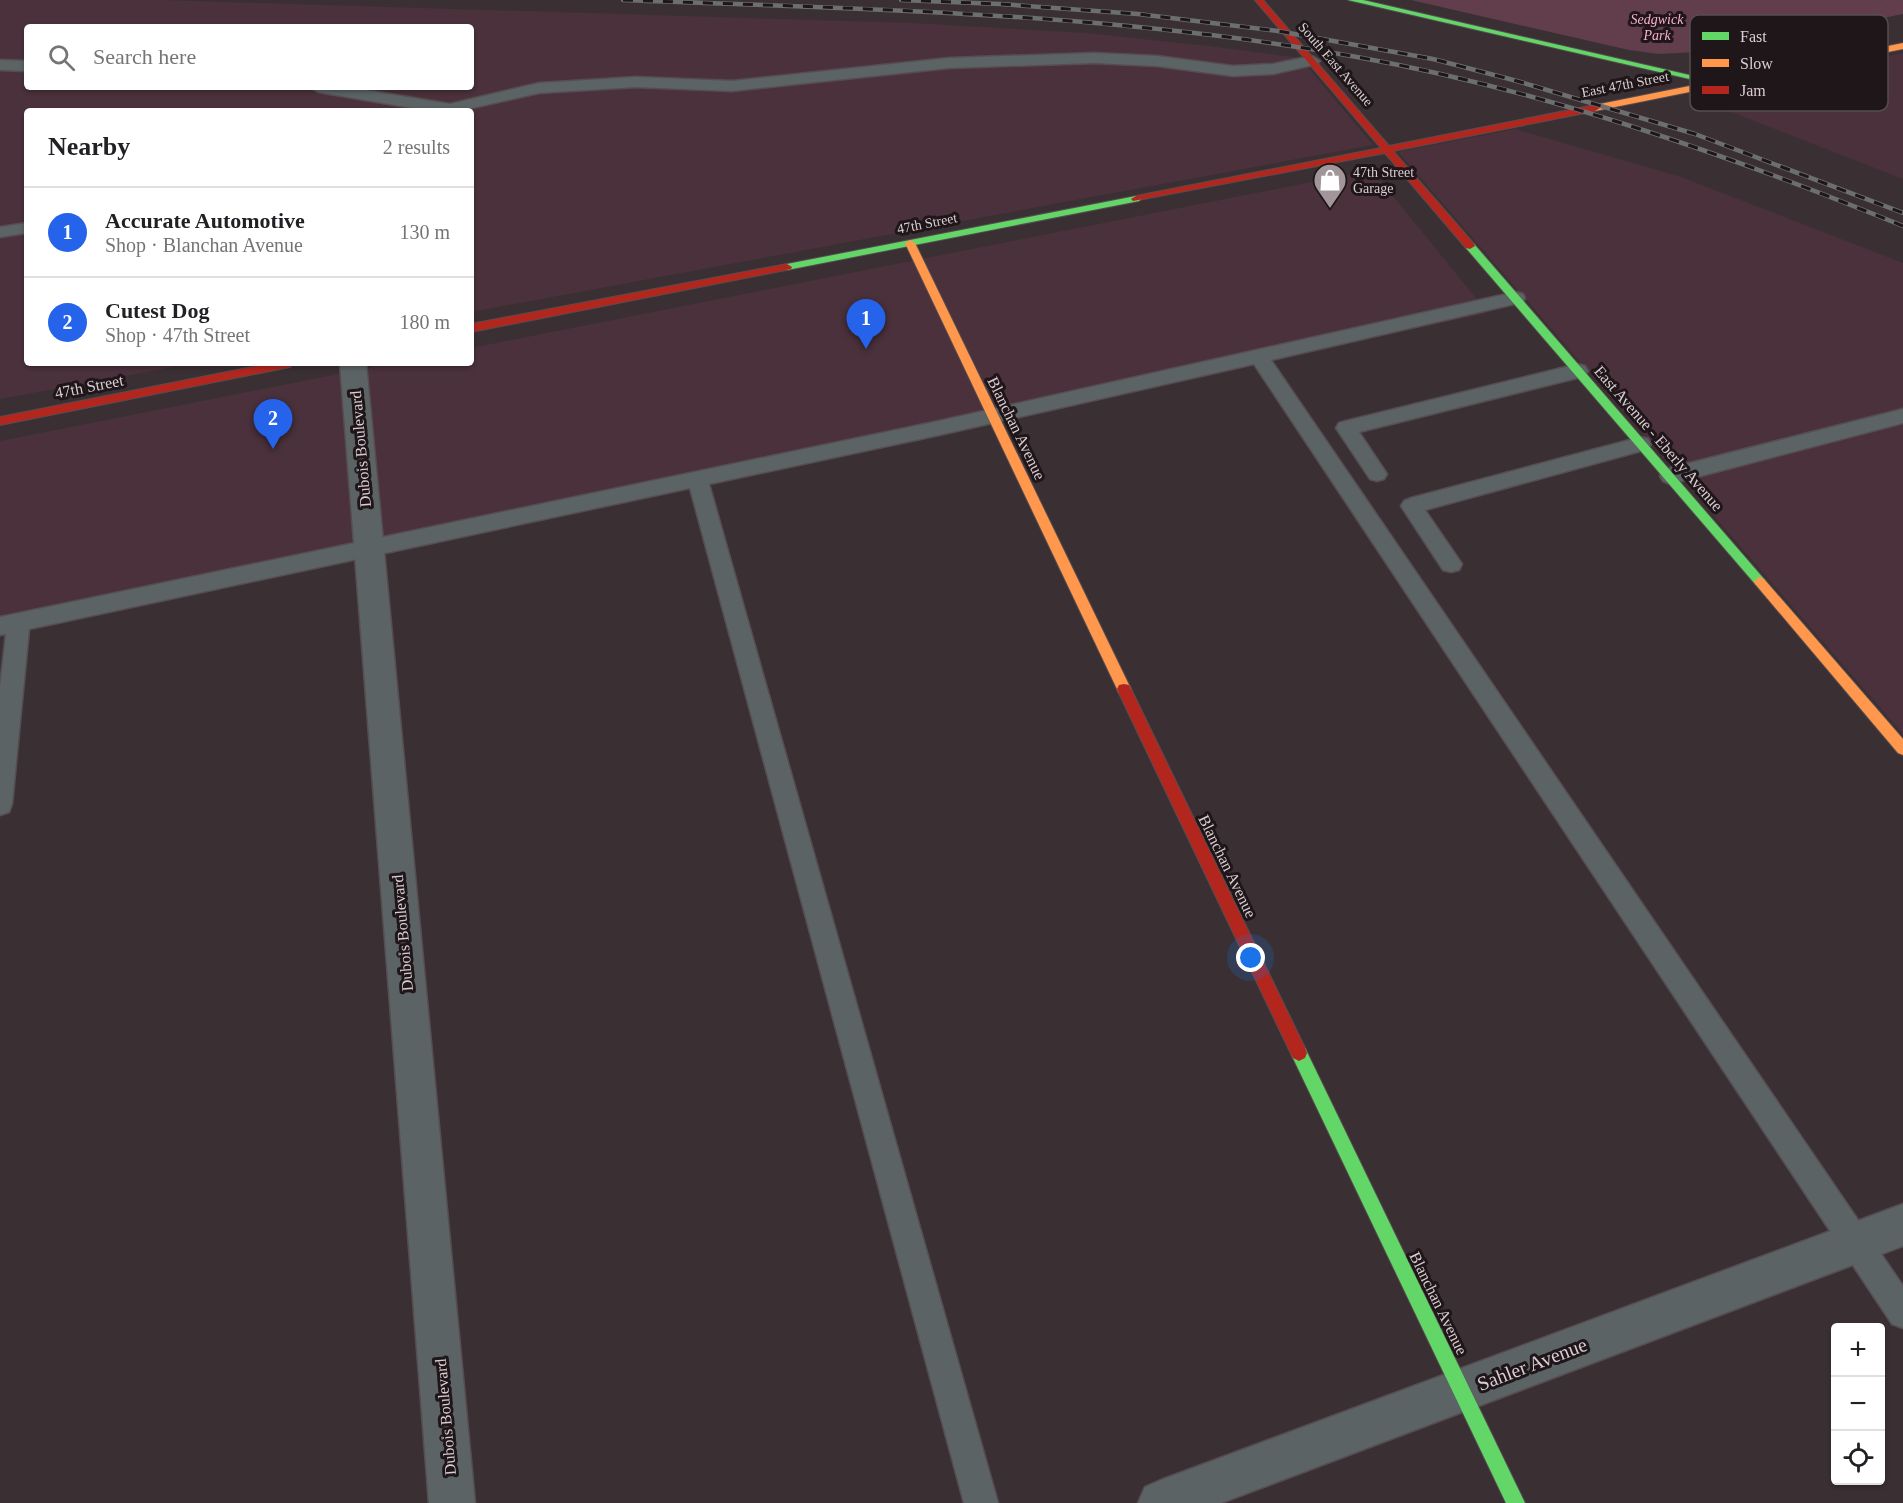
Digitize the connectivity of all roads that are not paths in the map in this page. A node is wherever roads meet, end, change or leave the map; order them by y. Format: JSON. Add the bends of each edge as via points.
{"nodes":[{"id":1,"x":1258,"y":0,"type":"edge"},
{"id":2,"x":1352,"y":0,"type":"edge"},
{"id":3,"x":1903,"y":46,"type":"edge"},
{"id":4,"x":1888,"y":49,"type":"edge"},
{"id":5,"x":1312,"y":62,"type":"junction"},
{"id":6,"x":0,"y":65,"type":"edge"},
{"id":7,"x":24,"y":66,"type":"edge"},
{"id":8,"x":1690,"y":77,"type":"edge"},
{"id":9,"x":1690,"y":89,"type":"edge"},
{"id":10,"x":334,"y":90,"type":"edge"},
{"id":11,"x":432,"y":108,"type":"edge"},
{"id":12,"x":452,"y":108,"type":"edge"},
{"id":13,"x":1389,"y":150,"type":"junction"},
{"id":14,"x":24,"y":228,"type":"edge"},
{"id":15,"x":0,"y":232,"type":"edge"},
{"id":16,"x":910,"y":243,"type":"junction"},
{"id":17,"x":1516,"y":298,"type":"junction"},
{"id":18,"x":474,"y":327,"type":"edge"},
{"id":19,"x":1259,"y":357,"type":"junction"},
{"id":20,"x":275,"y":366,"type":"edge"},
{"id":21,"x":353,"y":366,"type":"edge"},
{"id":22,"x":1578,"y":371,"type":"junction"},
{"id":23,"x":994,"y":416,"type":"junction"},
{"id":24,"x":1903,"y":416,"type":"edge"},
{"id":25,"x":0,"y":421,"type":"edge"},
{"id":26,"x":1641,"y":444,"type":"junction"},
{"id":27,"x":1377,"y":474,"type":"dead end"},
{"id":28,"x":1670,"y":476,"type":"junction"},
{"id":29,"x":698,"y":480,"type":"junction"},
{"id":30,"x":369,"y":549,"type":"junction"},
{"id":31,"x":1451,"y":564,"type":"dead end"},
{"id":32,"x":9,"y":624,"type":"edge"},
{"id":33,"x":1903,"y":749,"type":"edge"},
{"id":34,"x":0,"y":804,"type":"edge"},
{"id":35,"x":1903,"y":1225,"type":"edge"},
{"id":36,"x":1855,"y":1242,"type":"junction"},
{"id":37,"x":1903,"y":1313,"type":"edge"},
{"id":38,"x":1463,"y":1390,"type":"junction"},
{"id":39,"x":452,"y":1503,"type":"edge"},
{"id":40,"x":981,"y":1503,"type":"edge"},
{"id":41,"x":1161,"y":1503,"type":"edge"},
{"id":42,"x":1516,"y":1503,"type":"edge"}],
"edges":[{"from":1,"to":5,"type":"main road","name":"South East Avenue"},
{"from":2,"to":8,"type":"main road"},
{"from":3,"to":4,"type":"main road","name":"East 47th Street"},
{"from":5,"to":12,"type":"lane","via":[[1233,71],[1094,58],[949,63],[732,86],[636,82],[539,88]]},
{"from":5,"to":13,"type":"main road","name":"South East Avenue"},
{"from":6,"to":7,"type":"lane"},
{"from":9,"to":13,"type":"main road","name":"East 47th Street"},
{"from":10,"to":11,"type":"lane"},
{"from":13,"to":16,"type":"main road","name":"47th Street"},
{"from":13,"to":17,"type":"main road","name":"East Avenue - Eberly Avenue"},
{"from":14,"to":15,"type":"lane"},
{"from":16,"to":18,"type":"main road","name":"47th Street"},
{"from":16,"to":23,"type":"main road","name":"Blanchan Avenue"},
{"from":17,"to":19,"type":"lane"},
{"from":17,"to":22,"type":"main road","name":"East Avenue - Eberly Avenue"},
{"from":19,"to":23,"type":"lane"},
{"from":19,"to":36,"type":"lane"},
{"from":20,"to":25,"type":"main road","name":"47th Street"},
{"from":21,"to":30,"type":"street","name":"Dubois Boulevard"},
{"from":22,"to":26,"type":"main road","name":"East Avenue - Eberly Avenue"},
{"from":22,"to":27,"type":"lane","via":[[1346,428]]},
{"from":23,"to":29,"type":"lane"},
{"from":23,"to":38,"type":"main road","name":"Blanchan Avenue"},
{"from":24,"to":28,"type":"lane"},
{"from":26,"to":28,"type":"main road","name":"East Avenue - Eberly Avenue"},
{"from":26,"to":31,"type":"lane","via":[[1411,506]]},
{"from":28,"to":33,"type":"main road","name":"East Avenue - Eberly Avenue"},
{"from":29,"to":30,"type":"lane"},
{"from":29,"to":40,"type":"lane"},
{"from":30,"to":32,"type":"lane"},
{"from":30,"to":39,"type":"street","name":"Dubois Boulevard"},
{"from":32,"to":34,"type":"lane"},
{"from":35,"to":36,"type":"street","name":"Sahler Avenue"},
{"from":36,"to":37,"type":"lane"},
{"from":36,"to":38,"type":"street","name":"Sahler Avenue"},
{"from":38,"to":41,"type":"street","name":"Sahler Avenue"},
{"from":38,"to":42,"type":"main road","name":"Blanchan Avenue"}]}
